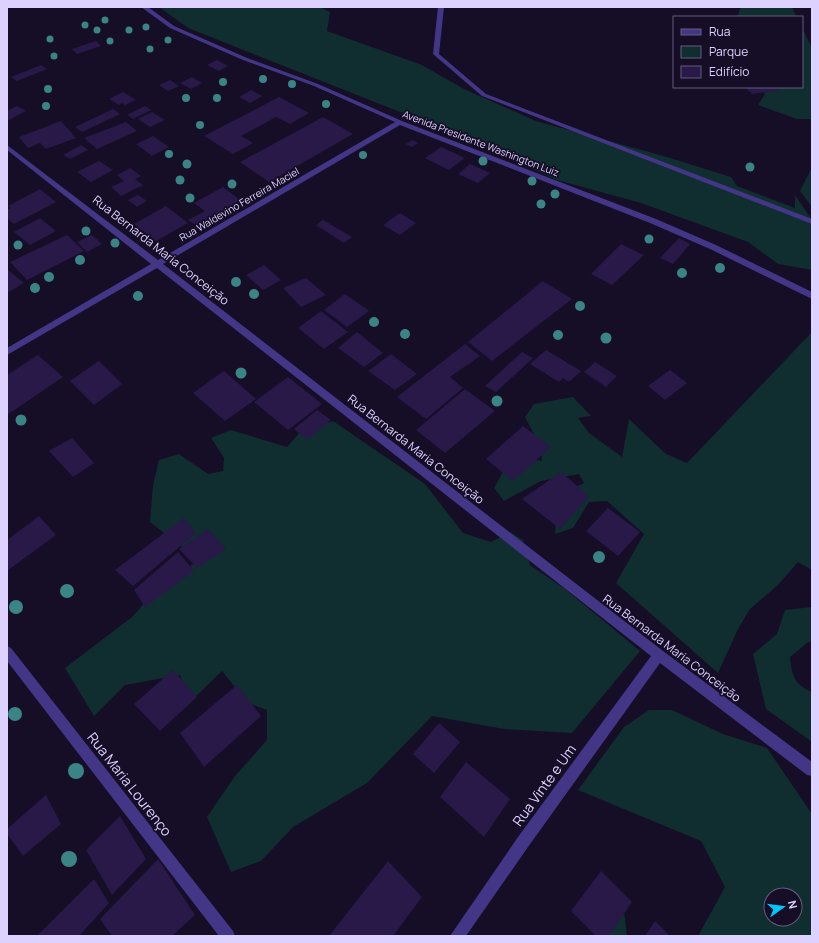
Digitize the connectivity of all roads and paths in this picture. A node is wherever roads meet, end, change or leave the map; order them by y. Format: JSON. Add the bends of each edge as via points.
{"nodes":[{"id":1,"x":144,"y":7,"type":"edge"},
{"id":2,"x":441,"y":7,"type":"edge"},
{"id":3,"x":400,"y":122,"type":"junction"},
{"id":4,"x":7,"y":147,"type":"edge"},
{"id":5,"x":812,"y":222,"type":"edge"},
{"id":6,"x":157,"y":264,"type":"junction"},
{"id":7,"x":812,"y":296,"type":"edge"},
{"id":8,"x":7,"y":352,"type":"edge"},
{"id":9,"x":7,"y":652,"type":"edge"},
{"id":10,"x":659,"y":655,"type":"junction"},
{"id":11,"x":812,"y":770,"type":"edge"},
{"id":12,"x":228,"y":936,"type":"edge"},
{"id":13,"x":457,"y":936,"type":"edge"}],
"edges":[{"from":1,"to":3,"type":"street","name":"Avenida Presidente Washington Luiz","via":[[172,26],[245,59],[316,85]]},
{"from":2,"to":5,"type":"street","via":[[436,54],[484,95]]},
{"from":3,"to":6,"type":"street","name":"Rua Waldevino Ferreira Maciel"},
{"from":3,"to":7,"type":"street","name":"Avenida Presidente Washington Luiz","via":[[653,221],[713,247]]},
{"from":4,"to":6,"type":"street","name":"Rua Bernarda Maria Conceição"},
{"from":6,"to":8,"type":"street","name":"Rua Waldevino Ferreira Maciel"},
{"from":6,"to":10,"type":"street","name":"Rua Bernarda Maria Conceição"},
{"from":9,"to":12,"type":"street","name":"Rua Maria Lourenço"},
{"from":10,"to":11,"type":"street","name":"Rua Bernarda Maria Conceição"},
{"from":10,"to":13,"type":"street","name":"Rua Vinte e Um"}]}
